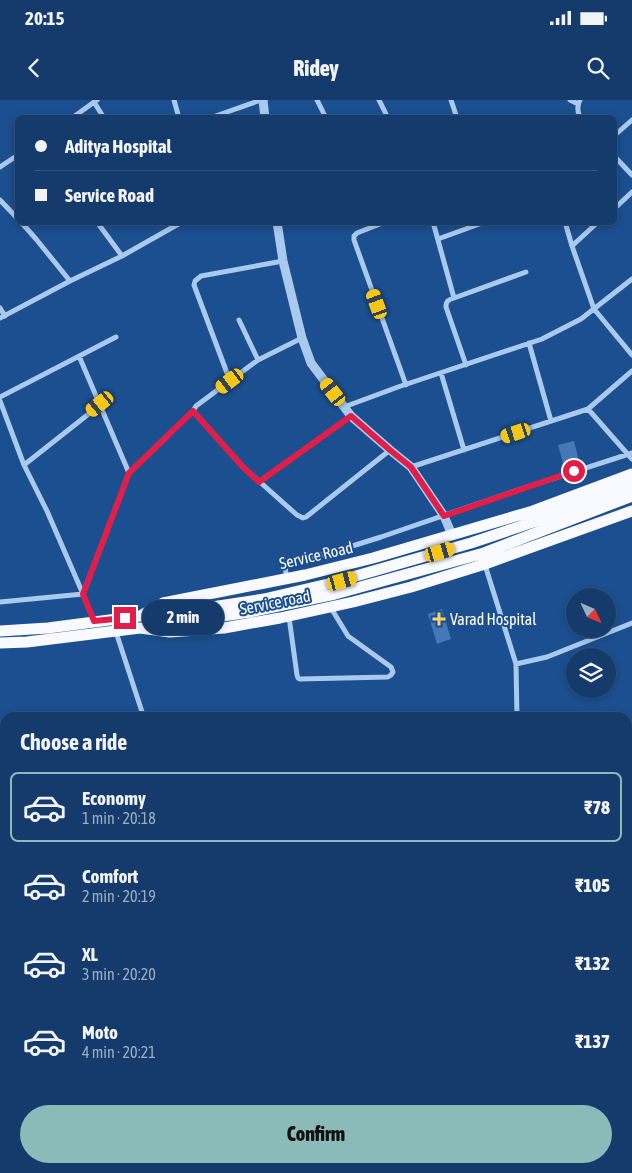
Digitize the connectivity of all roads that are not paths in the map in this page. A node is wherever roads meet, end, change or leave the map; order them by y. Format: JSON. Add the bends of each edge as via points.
{"nodes":[{"id":1,"x":174,"y":100,"type":"edge"},
{"id":2,"x":262,"y":100,"type":"edge"},
{"id":3,"x":316,"y":100,"type":"edge"},
{"id":4,"x":379,"y":100,"type":"edge"},
{"id":5,"x":450,"y":100,"type":"edge"},
{"id":6,"x":570,"y":100,"type":"edge"},
{"id":7,"x":96,"y":101,"type":"edge"},
{"id":8,"x":579,"y":102,"type":"edge"},
{"id":9,"x":76,"y":115,"type":"edge"},
{"id":10,"x":103,"y":115,"type":"edge"},
{"id":11,"x":178,"y":115,"type":"edge"},
{"id":12,"x":219,"y":115,"type":"edge"},
{"id":13,"x":264,"y":115,"type":"edge"},
{"id":14,"x":324,"y":115,"type":"edge"},
{"id":15,"x":386,"y":115,"type":"edge"},
{"id":16,"x":456,"y":115,"type":"edge"},
{"id":17,"x":578,"y":115,"type":"edge"},
{"id":18,"x":632,"y":120,"type":"edge"},
{"id":19,"x":617,"y":133,"type":"edge"},
{"id":20,"x":15,"y":157,"type":"edge"},
{"id":21,"x":617,"y":159,"type":"edge"},
{"id":22,"x":0,"y":167,"type":"edge"},
{"id":23,"x":632,"y":175,"type":"edge"},
{"id":24,"x":632,"y":192,"type":"edge"},
{"id":25,"x":0,"y":200,"type":"edge"},
{"id":26,"x":617,"y":206,"type":"edge"},
{"id":27,"x":15,"y":216,"type":"edge"},
{"id":28,"x":24,"y":225,"type":"edge"},
{"id":29,"x":99,"y":225,"type":"edge"},
{"id":30,"x":171,"y":225,"type":"edge"},
{"id":31,"x":277,"y":225,"type":"edge"},
{"id":32,"x":378,"y":225,"type":"edge"},
{"id":33,"x":433,"y":225,"type":"edge"},
{"id":34,"x":477,"y":225,"type":"edge"},
{"id":35,"x":566,"y":225,"type":"edge"},
{"id":36,"x":595,"y":225,"type":"edge"},
{"id":37,"x":438,"y":240,"type":"junction"},
{"id":38,"x":572,"y":246,"type":"junction"},
{"id":39,"x":122,"y":256,"type":"junction"},
{"id":40,"x":283,"y":261,"type":"junction"},
{"id":41,"x":526,"y":272,"type":"dead end"},
{"id":42,"x":632,"y":279,"type":"edge"},
{"id":43,"x":70,"y":281,"type":"junction"},
{"id":44,"x":454,"y":298,"type":"junction"},
{"id":45,"x":0,"y":308,"type":"edge"},
{"id":46,"x":594,"y":309,"type":"junction"},
{"id":47,"x":2,"y":317,"type":"edge"},
{"id":48,"x":239,"y":320,"type":"dead end"},
{"id":49,"x":116,"y":337,"type":"dead end"},
{"id":50,"x":302,"y":338,"type":"junction"},
{"id":51,"x":529,"y":343,"type":"junction"},
{"id":52,"x":632,"y":355,"type":"edge"},
{"id":53,"x":79,"y":356,"type":"junction"},
{"id":54,"x":258,"y":360,"type":"junction"},
{"id":55,"x":466,"y":365,"type":"junction"},
{"id":56,"x":632,"y":371,"type":"edge"},
{"id":57,"x":441,"y":373,"type":"junction"},
{"id":58,"x":230,"y":381,"type":"junction"},
{"id":59,"x":406,"y":385,"type":"junction"},
{"id":60,"x":0,"y":399,"type":"edge"},
{"id":61,"x":100,"y":404,"type":"junction"},
{"id":62,"x":344,"y":407,"type":"junction"},
{"id":63,"x":588,"y":409,"type":"junction"},
{"id":64,"x":193,"y":411,"type":"junction"},
{"id":65,"x":351,"y":416,"type":"junction"},
{"id":66,"x":551,"y":421,"type":"junction"},
{"id":67,"x":390,"y":450,"type":"junction"},
{"id":68,"x":464,"y":450,"type":"junction"},
{"id":69,"x":631,"y":455,"type":"edge"},
{"id":70,"x":24,"y":465,"type":"junction"},
{"id":71,"x":411,"y":467,"type":"junction"},
{"id":72,"x":129,"y":473,"type":"junction"},
{"id":73,"x":632,"y":474,"type":"edge"},
{"id":74,"x":259,"y":482,"type":"junction"},
{"id":75,"x":631,"y":491,"type":"edge"},
{"id":76,"x":632,"y":511,"type":"edge"},
{"id":77,"x":444,"y":516,"type":"junction"},
{"id":78,"x":452,"y":535,"type":"junction"},
{"id":79,"x":485,"y":564,"type":"junction"},
{"id":80,"x":287,"y":579,"type":"junction"},
{"id":81,"x":83,"y":594,"type":"junction"},
{"id":82,"x":0,"y":602,"type":"edge"},
{"id":83,"x":330,"y":607,"type":"junction"},
{"id":84,"x":289,"y":616,"type":"junction"},
{"id":85,"x":94,"y":621,"type":"junction"},
{"id":86,"x":140,"y":622,"type":"junction"},
{"id":87,"x":632,"y":623,"type":"edge"},
{"id":88,"x":0,"y":631,"type":"edge"},
{"id":89,"x":116,"y":632,"type":"junction"},
{"id":90,"x":0,"y":643,"type":"edge"},
{"id":91,"x":516,"y":664,"type":"junction"},
{"id":92,"x":142,"y":712,"type":"edge"},
{"id":93,"x":517,"y":712,"type":"edge"}],
"edges":[{"from":1,"to":11,"type":"street"},
{"from":2,"to":12,"type":"street"},
{"from":2,"to":13,"type":"street"},
{"from":3,"to":14,"type":"street"},
{"from":4,"to":15,"type":"street"},
{"from":5,"to":16,"type":"street"},
{"from":6,"to":8,"type":"street"},
{"from":7,"to":9,"type":"street"},
{"from":7,"to":10,"type":"street"},
{"from":8,"to":17,"type":"street"},
{"from":18,"to":19,"type":"street"},
{"from":20,"to":22,"type":"street"},
{"from":21,"to":23,"type":"street"},
{"from":24,"to":26,"type":"street"},
{"from":25,"to":27,"type":"street"},
{"from":28,"to":43,"type":"street"},
{"from":29,"to":39,"type":"street"},
{"from":30,"to":39,"type":"street"},
{"from":31,"to":40,"type":"street"},
{"from":32,"to":59,"type":"street","via":[[357,234],[354,240]]},
{"from":33,"to":37,"type":"street"},
{"from":34,"to":37,"type":"street"},
{"from":35,"to":38,"type":"street"},
{"from":36,"to":38,"type":"street"},
{"from":37,"to":44,"type":"street"},
{"from":38,"to":46,"type":"street"},
{"from":39,"to":43,"type":"street"},
{"from":40,"to":50,"type":"street"},
{"from":40,"to":58,"type":"street","via":[[201,276],[195,281]]},
{"from":41,"to":44,"type":"street"},
{"from":42,"to":46,"type":"street"},
{"from":43,"to":47,"type":"street"},
{"from":44,"to":55,"type":"street","via":[[446,302],[446,307]]},
{"from":45,"to":47,"type":"street"},
{"from":46,"to":51,"type":"street","via":[[581,319]]},
{"from":46,"to":52,"type":"street"},
{"from":48,"to":54,"type":"street"},
{"from":49,"to":53,"type":"street"},
{"from":50,"to":54,"type":"street"},
{"from":50,"to":62,"type":"street","via":[[311,363]]},
{"from":51,"to":55,"type":"street"},
{"from":51,"to":66,"type":"street"},
{"from":53,"to":60,"type":"street"},
{"from":53,"to":61,"type":"street"},
{"from":54,"to":58,"type":"street"},
{"from":55,"to":57,"type":"street"},
{"from":56,"to":63,"type":"street"},
{"from":57,"to":59,"type":"street"},
{"from":57,"to":68,"type":"street"},
{"from":58,"to":64,"type":"street"},
{"from":59,"to":62,"type":"street"},
{"from":60,"to":70,"type":"street"},
{"from":61,"to":70,"type":"street"},
{"from":61,"to":72,"type":"street"},
{"from":62,"to":65,"type":"street"},
{"from":63,"to":66,"type":"street"},
{"from":63,"to":69,"type":"street"},
{"from":64,"to":72,"type":"street"},
{"from":64,"to":74,"type":"street"},
{"from":65,"to":67,"type":"street"},
{"from":65,"to":74,"type":"street"},
{"from":66,"to":68,"type":"street"},
{"from":67,"to":71,"type":"street"},
{"from":67,"to":74,"type":"street","via":[[303,518]]},
{"from":68,"to":71,"type":"street"},
{"from":69,"to":77,"type":"street"},
{"from":70,"to":81,"type":"street"},
{"from":71,"to":77,"type":"street"},
{"from":72,"to":81,"type":"street"},
{"from":73,"to":78,"type":"highway","name":"Service Road","via":[[533,511]]},
{"from":75,"to":86,"type":"highway","via":[[471,543],[328,584]]},
{"from":76,"to":79,"type":"highway","name":"Service road"},
{"from":77,"to":78,"type":"street"},
{"from":77,"to":80,"type":"street","via":[[327,554],[292,560],[285,567]]},
{"from":78,"to":80,"type":"highway","name":"Service Road"},
{"from":79,"to":83,"type":"highway","name":"Service road"},
{"from":79,"to":91,"type":"street"},
{"from":80,"to":86,"type":"highway","name":"Service Road","via":[[163,604]]},
{"from":81,"to":82,"type":"street"},
{"from":81,"to":85,"type":"street"},
{"from":83,"to":84,"type":"highway","name":"Service road"},
{"from":83,"to":84,"type":"street","via":[[348,636],[392,667],[391,675],[298,678]]},
{"from":84,"to":86,"type":"highway","name":"Service road","via":[[224,628],[170,632]]},
{"from":85,"to":86,"type":"highway","name":"Service Road"},
{"from":85,"to":88,"type":"highway","name":"Service Road"},
{"from":86,"to":89,"type":"highway","name":"Service road"},
{"from":87,"to":91,"type":"street","via":[[546,657]]},
{"from":89,"to":90,"type":"highway","name":"Service road"},
{"from":89,"to":92,"type":"street"},
{"from":91,"to":93,"type":"street"}]}
